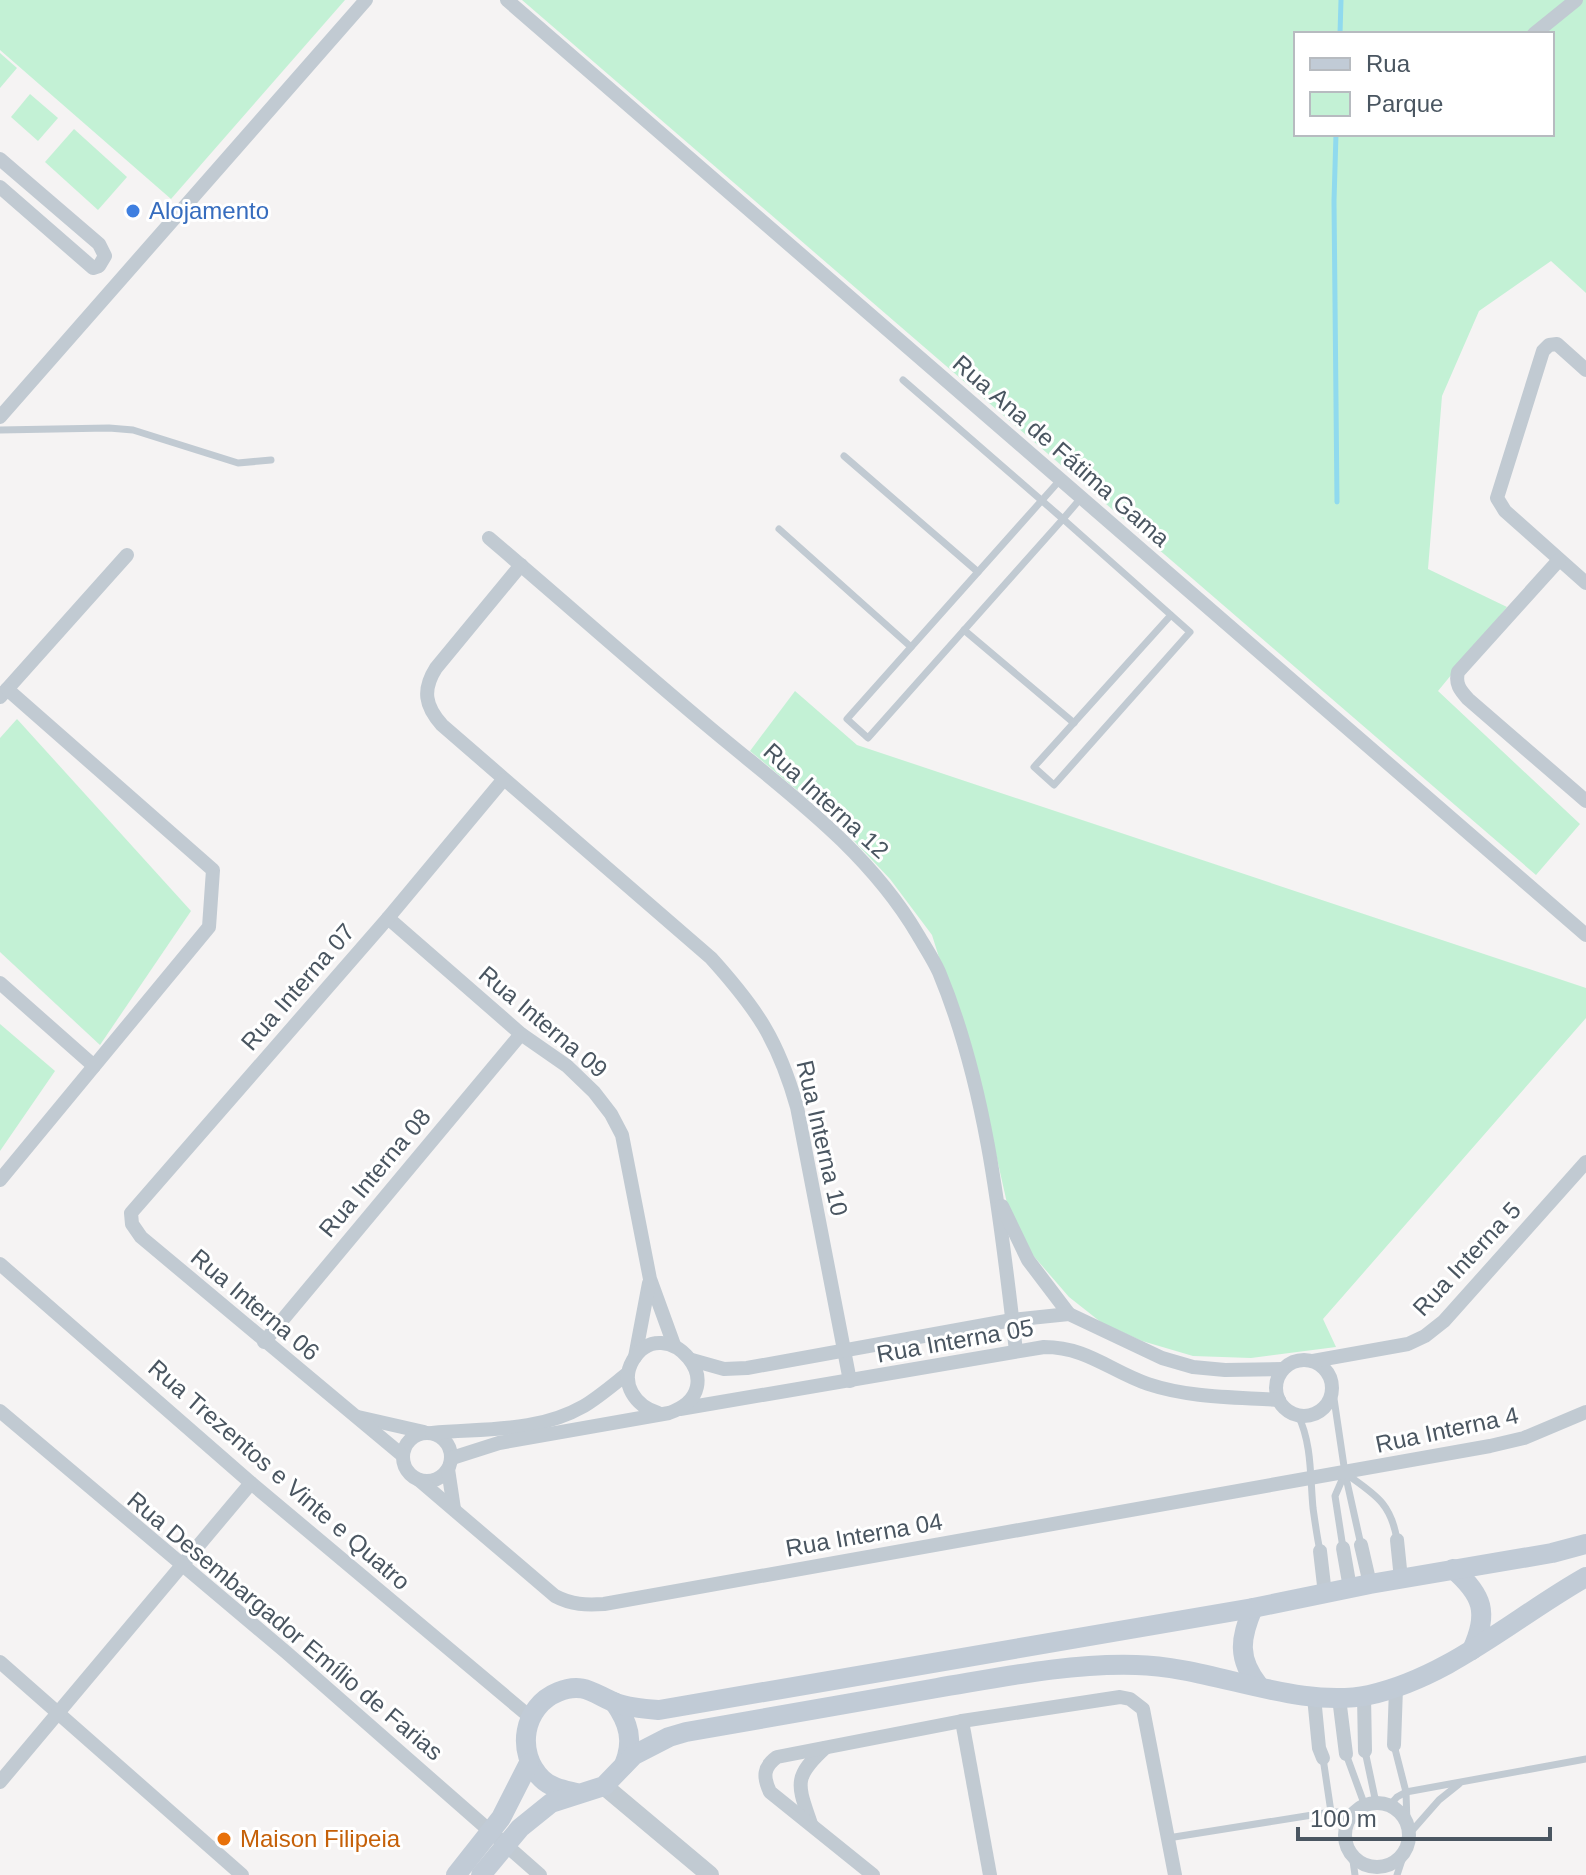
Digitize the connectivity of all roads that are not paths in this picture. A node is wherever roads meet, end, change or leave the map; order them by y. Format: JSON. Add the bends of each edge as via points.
{"nodes":[{"id":1,"x":366,"y":0,"type":"edge"},
{"id":2,"x":507,"y":0,"type":"edge"},
{"id":3,"x":1576,"y":0,"type":"edge"},
{"id":4,"x":1536,"y":32,"type":"edge"},
{"id":5,"x":0,"y":159,"type":"edge"},
{"id":6,"x":0,"y":187,"type":"edge"},
{"id":7,"x":1586,"y":370,"type":"edge"},
{"id":8,"x":903,"y":380,"type":"dead end"},
{"id":9,"x":0,"y":417,"type":"edge"},
{"id":10,"x":0,"y":430,"type":"edge"},
{"id":11,"x":844,"y":456,"type":"dead end"},
{"id":12,"x":271,"y":460,"type":"dead end"},
{"id":13,"x":1060,"y":480,"type":"junction"},
{"id":14,"x":1081,"y":498,"type":"junction"},
{"id":15,"x":1042,"y":500,"type":"junction"},
{"id":16,"x":1063,"y":519,"type":"junction"},
{"id":17,"x":779,"y":529,"type":"dead end"},
{"id":18,"x":489,"y":538,"type":"dead end"},
{"id":19,"x":127,"y":555,"type":"dead end"},
{"id":20,"x":1559,"y":560,"type":"junction"},
{"id":21,"x":521,"y":565,"type":"junction"},
{"id":22,"x":978,"y":572,"type":"junction"},
{"id":23,"x":1586,"y":583,"type":"edge"},
{"id":24,"x":1171,"y":615,"type":"junction"},
{"id":25,"x":964,"y":630,"type":"junction"},
{"id":26,"x":911,"y":647,"type":"junction"},
{"id":27,"x":4,"y":693,"type":"edge"},
{"id":28,"x":1074,"y":723,"type":"junction"},
{"id":29,"x":503,"y":780,"type":"junction"},
{"id":30,"x":1586,"y":801,"type":"edge"},
{"id":31,"x":388,"y":918,"type":"junction"},
{"id":32,"x":1586,"y":935,"type":"edge"},
{"id":33,"x":0,"y":983,"type":"edge"},
{"id":34,"x":521,"y":1034,"type":"junction"},
{"id":35,"x":94,"y":1066,"type":"junction"},
{"id":36,"x":1586,"y":1162,"type":"edge"},
{"id":37,"x":0,"y":1180,"type":"edge"},
{"id":38,"x":995,"y":1189,"type":"junction"},
{"id":39,"x":132,"y":1224,"type":"joint"},
{"id":40,"x":0,"y":1264,"type":"edge"},
{"id":41,"x":650,"y":1279,"type":"junction"},
{"id":42,"x":1069,"y":1314,"type":"junction"},
{"id":43,"x":1012,"y":1320,"type":"junction"},
{"id":44,"x":264,"y":1342,"type":"junction"},
{"id":45,"x":674,"y":1345,"type":"junction"},
{"id":46,"x":844,"y":1351,"type":"junction"},
{"id":47,"x":1016,"y":1351,"type":"junction"},
{"id":48,"x":635,"y":1357,"type":"junction"},
{"id":49,"x":692,"y":1360,"type":"junction"},
{"id":50,"x":1313,"y":1361,"type":"junction"},
{"id":51,"x":1282,"y":1369,"type":"junction"},
{"id":52,"x":628,"y":1373,"type":"junction"},
{"id":53,"x":850,"y":1381,"type":"junction"},
{"id":54,"x":1333,"y":1392,"type":"junction"},
{"id":55,"x":1279,"y":1400,"type":"junction"},
{"id":56,"x":680,"y":1409,"type":"junction"},
{"id":57,"x":0,"y":1411,"type":"edge"},
{"id":58,"x":1586,"y":1412,"type":"edge"},
{"id":59,"x":658,"y":1413,"type":"junction"},
{"id":60,"x":1298,"y":1415,"type":"junction"},
{"id":61,"x":354,"y":1416,"type":"junction"},
{"id":62,"x":429,"y":1433,"type":"junction"},
{"id":63,"x":402,"y":1455,"type":"junction"},
{"id":64,"x":450,"y":1464,"type":"junction"},
{"id":65,"x":1345,"y":1473,"type":"junction"},
{"id":66,"x":1313,"y":1478,"type":"junction"},
{"id":67,"x":419,"y":1480,"type":"junction"},
{"id":68,"x":251,"y":1483,"type":"junction"},
{"id":69,"x":454,"y":1509,"type":"junction"},
{"id":70,"x":1397,"y":1540,"type":"joint"},
{"id":71,"x":1586,"y":1544,"type":"edge"},
{"id":72,"x":1361,"y":1545,"type":"joint"},
{"id":73,"x":1343,"y":1548,"type":"joint"},
{"id":74,"x":1320,"y":1551,"type":"joint"},
{"id":75,"x":181,"y":1567,"type":"junction"},
{"id":76,"x":1453,"y":1569,"type":"junction"},
{"id":77,"x":1586,"y":1577,"type":"edge"},
{"id":78,"x":1401,"y":1579,"type":"junction"},
{"id":79,"x":1360,"y":1586,"type":"junction"},
{"id":80,"x":1325,"y":1594,"type":"junction"},
{"id":81,"x":1253,"y":1608,"type":"junction"},
{"id":82,"x":1472,"y":1650,"type":"junction"},
{"id":83,"x":0,"y":1662,"type":"edge"},
{"id":84,"x":1259,"y":1686,"type":"junction"},
{"id":85,"x":1396,"y":1688,"type":"junction"},
{"id":86,"x":1364,"y":1696,"type":"junction"},
{"id":87,"x":1314,"y":1697,"type":"junction"},
{"id":88,"x":1339,"y":1698,"type":"junction"},
{"id":89,"x":614,"y":1702,"type":"junction"},
{"id":90,"x":57,"y":1712,"type":"junction"},
{"id":91,"x":530,"y":1717,"type":"junction"},
{"id":92,"x":962,"y":1721,"type":"junction"},
{"id":93,"x":1394,"y":1745,"type":"joint"},
{"id":94,"x":827,"y":1747,"type":"junction"},
{"id":95,"x":1365,"y":1751,"type":"joint"},
{"id":96,"x":1346,"y":1754,"type":"joint"},
{"id":97,"x":1323,"y":1758,"type":"joint"},
{"id":98,"x":1586,"y":1759,"type":"edge"},
{"id":99,"x":529,"y":1763,"type":"junction"},
{"id":100,"x":622,"y":1770,"type":"junction"},
{"id":101,"x":0,"y":1782,"type":"edge"},
{"id":102,"x":1461,"y":1783,"type":"junction"},
{"id":103,"x":604,"y":1786,"type":"junction"},
{"id":104,"x":1406,"y":1792,"type":"junction"},
{"id":105,"x":576,"y":1793,"type":"junction"},
{"id":106,"x":1372,"y":1807,"type":"junction"},
{"id":107,"x":1331,"y":1812,"type":"junction"},
{"id":108,"x":811,"y":1825,"type":"junction"},
{"id":109,"x":1408,"y":1829,"type":"junction"},
{"id":110,"x":1346,"y":1833,"type":"junction"},
{"id":111,"x":1168,"y":1838,"type":"junction"},
{"id":112,"x":499,"y":1839,"type":"junction"},
{"id":113,"x":1405,"y":1851,"type":"junction"},
{"id":114,"x":1352,"y":1854,"type":"junction"},
{"id":115,"x":242,"y":1875,"type":"edge"},
{"id":116,"x":456,"y":1875,"type":"edge"},
{"id":117,"x":481,"y":1875,"type":"edge"},
{"id":118,"x":540,"y":1875,"type":"edge"},
{"id":119,"x":710,"y":1875,"type":"edge"},
{"id":120,"x":873,"y":1875,"type":"edge"},
{"id":121,"x":990,"y":1875,"type":"edge"},
{"id":122,"x":1175,"y":1875,"type":"edge"},
{"id":123,"x":1355,"y":1875,"type":"edge"},
{"id":124,"x":1397,"y":1875,"type":"edge"}],
"edges":[{"from":1,"to":9,"type":"street"},
{"from":2,"to":13,"type":"street","name":"Rua Ana de Fátima Gama"},
{"from":3,"to":4,"type":"street"},
{"from":5,"to":6,"type":"street","via":[[99,244],[105,256],[99,266],[93,268]]},
{"from":7,"to":20,"type":"street","via":[[1557,344],[1541,356],[1497,498]]},
{"from":8,"to":15,"type":"lane"},
{"from":10,"to":12,"type":"lane","via":[[133,430],[238,463]]},
{"from":11,"to":22,"type":"lane"},
{"from":13,"to":14,"type":"street","name":"Rua Ana de Fátima Gama"},
{"from":13,"to":15,"type":"lane"},
{"from":14,"to":16,"type":"lane"},
{"from":14,"to":32,"type":"street","name":"Rua Ana de Fátima Gama"},
{"from":15,"to":16,"type":"lane"},
{"from":15,"to":22,"type":"lane"},
{"from":16,"to":24,"type":"lane"},
{"from":16,"to":25,"type":"lane"},
{"from":17,"to":26,"type":"lane"},
{"from":18,"to":21,"type":"street","name":"Rua Interna 12"},
{"from":19,"to":27,"type":"street"},
{"from":20,"to":23,"type":"street"},
{"from":20,"to":30,"type":"street","via":[[1456,679],[1468,699]]},
{"from":21,"to":29,"type":"street","name":"Rua Interna 10","via":[[426,683],[431,713]]},
{"from":21,"to":38,"type":"street","name":"Rua Interna 12","via":[[820,819],[900,905],[938,970],[964,1045]]},
{"from":22,"to":26,"type":"lane"},
{"from":24,"to":28,"type":"lane"},
{"from":24,"to":28,"type":"lane","via":[[1190,632],[1054,785],[1034,767]]},
{"from":25,"to":26,"type":"lane","via":[[868,738],[847,719]]},
{"from":25,"to":28,"type":"lane"},
{"from":27,"to":35,"type":"street","via":[[213,870],[209,927]]},
{"from":29,"to":31,"type":"street","name":"Rua Interna 07"},
{"from":29,"to":46,"type":"street","name":"Rua Interna 10","via":[[711,958],[773,1039],[797,1107]]},
{"from":31,"to":34,"type":"street","name":"Rua Interna 09"},
{"from":31,"to":39,"type":"street","name":"Rua Interna 07","via":[[135,1206]]},
{"from":33,"to":35,"type":"street"},
{"from":34,"to":41,"type":"street","name":"Rua Interna 09","via":[[567,1066],[611,1114],[622,1135]]},
{"from":34,"to":44,"type":"street","name":"Rua Interna 08"},
{"from":35,"to":37,"type":"street"},
{"from":36,"to":50,"type":"street","name":"Rua Interna 5","via":[[1425,1336],[1408,1344]]},
{"from":38,"to":42,"type":"street","name":"Rua Interna 12","via":[[1028,1260]]},
{"from":38,"to":43,"type":"street","name":"Rua Interna 12"},
{"from":39,"to":44,"type":"street","name":"Rua Interna 06"},
{"from":40,"to":68,"type":"street","name":"Rua Trezentos e Vinte e Quatro"},
{"from":41,"to":45,"type":"street","name":"Rua Interna 09"},
{"from":41,"to":48,"type":"street","name":"Rua Interna 09"},
{"from":42,"to":43,"type":"street","name":"Rua Interna 05"},
{"from":42,"to":51,"type":"street","via":[[1193,1367]]},
{"from":43,"to":46,"type":"street","name":"Rua Interna 05"},
{"from":43,"to":47,"type":"street","name":"Rua Interna 12"},
{"from":44,"to":61,"type":"street","name":"Rua Interna 06"},
{"from":45,"to":48,"type":"street","via":[[651,1345]]},
{"from":45,"to":49,"type":"street"},
{"from":46,"to":49,"type":"street","name":"Rua Interna 05","via":[[747,1368],[724,1369]]},
{"from":46,"to":53,"type":"street","name":"Rua Interna 10"},
{"from":47,"to":53,"type":"street","name":"Rua Interna 05"},
{"from":47,"to":55,"type":"street","name":"Rua Interna 05","via":[[1076,1350],[1151,1385],[1202,1396]]},
{"from":48,"to":52,"type":"street"},
{"from":49,"to":56,"type":"street","via":[[697,1382]]},
{"from":50,"to":51,"type":"street","via":[[1296,1360]]},
{"from":50,"to":54,"type":"street","via":[[1324,1368]]},
{"from":51,"to":55,"type":"street","via":[[1276,1384]]},
{"from":52,"to":59,"type":"street","via":[[631,1394]]},
{"from":52,"to":62,"type":"street","via":[[561,1417],[523,1427]]},
{"from":53,"to":56,"type":"street","name":"Rua Interna 05"},
{"from":54,"to":60,"type":"street","via":[[1321,1411]]},
{"from":54,"to":65,"type":"lane"},
{"from":55,"to":60,"type":"street"},
{"from":56,"to":59,"type":"street"},
{"from":57,"to":75,"type":"street","name":"Rua Desembargador Emílio de Farias"},
{"from":58,"to":65,"type":"street","name":"Rua Interna 4","via":[[1524,1438]]},
{"from":59,"to":64,"type":"street","via":[[477,1448]]},
{"from":60,"to":66,"type":"lane"},
{"from":61,"to":62,"type":"street","name":"Rua Interna 06"},
{"from":61,"to":63,"type":"street","name":"Rua Interna 06"},
{"from":62,"to":63,"type":"street","via":[[412,1437]]},
{"from":62,"to":64,"type":"street","via":[[449,1447]]},
{"from":63,"to":67,"type":"street","via":[[404,1466]]},
{"from":64,"to":67,"type":"street","via":[[441,1477]]},
{"from":64,"to":69,"type":"street"},
{"from":65,"to":66,"type":"street","name":"Rua Interna 4"},
{"from":65,"to":70,"type":"lane","via":[[1386,1506]]},
{"from":65,"to":72,"type":"lane"},
{"from":65,"to":73,"type":"lane","via":[[1335,1496]]},
{"from":66,"to":69,"type":"street","name":"Rua Interna 04","via":[[583,1605],[555,1596]]},
{"from":66,"to":74,"type":"lane"},
{"from":67,"to":69,"type":"street","name":"Rua Interna 04"},
{"from":68,"to":75,"type":"street"},
{"from":68,"to":91,"type":"street","name":"Rua Trezentos e Vinte e Quatro"},
{"from":70,"to":78,"type":"street"},
{"from":71,"to":76,"type":"main road"},
{"from":72,"to":79,"type":"street"},
{"from":73,"to":79,"type":"street"},
{"from":74,"to":80,"type":"street"},
{"from":75,"to":90,"type":"street"},
{"from":75,"to":112,"type":"street","name":"Rua Desembargador Emílio de Farias"},
{"from":76,"to":78,"type":"main road"},
{"from":76,"to":82,"type":"main road","via":[[1470,1583],[1481,1604],[1481,1627]]},
{"from":77,"to":82,"type":"main road"},
{"from":78,"to":79,"type":"main road"},
{"from":79,"to":80,"type":"main road"},
{"from":80,"to":81,"type":"main road"},
{"from":81,"to":84,"type":"main road","via":[[1242,1656]]},
{"from":81,"to":89,"type":"main road","via":[[659,1710]]},
{"from":82,"to":85,"type":"main road"},
{"from":83,"to":90,"type":"street"},
{"from":84,"to":87,"type":"main road"},
{"from":84,"to":100,"type":"main road","via":[[1139,1665],[1041,1670],[686,1732],[650,1745]]},
{"from":85,"to":86,"type":"main road"},
{"from":85,"to":93,"type":"street"},
{"from":86,"to":88,"type":"main road"},
{"from":86,"to":95,"type":"street"},
{"from":87,"to":88,"type":"main road"},
{"from":87,"to":97,"type":"street"},
{"from":88,"to":96,"type":"street"},
{"from":89,"to":91,"type":"main road","via":[[597,1691],[559,1691]]},
{"from":89,"to":100,"type":"main road","via":[[630,1735]]},
{"from":90,"to":101,"type":"street"},
{"from":90,"to":115,"type":"street"},
{"from":91,"to":99,"type":"main road","via":[[525,1733]]},
{"from":92,"to":94,"type":"street"},
{"from":92,"to":111,"type":"street","via":[[1130,1699],[1143,1709]]},
{"from":92,"to":121,"type":"street"},
{"from":93,"to":104,"type":"lane"},
{"from":94,"to":108,"type":"street","via":[[800,1779]]},
{"from":94,"to":108,"type":"street","via":[[777,1757],[765,1770],[770,1792]]},
{"from":95,"to":106,"type":"lane"},
{"from":96,"to":106,"type":"lane"},
{"from":97,"to":107,"type":"lane"},
{"from":98,"to":102,"type":"lane"},
{"from":99,"to":105,"type":"main road","via":[[542,1780]]},
{"from":99,"to":112,"type":"main road"},
{"from":100,"to":103,"type":"main road"},
{"from":102,"to":104,"type":"lane"},
{"from":102,"to":109,"type":"lane"},
{"from":103,"to":105,"type":"main road"},
{"from":103,"to":119,"type":"street"},
{"from":104,"to":106,"type":"lane"},
{"from":104,"to":109,"type":"lane"},
{"from":105,"to":112,"type":"main road","via":[[551,1803]]},
{"from":106,"to":107,"type":"lane"},
{"from":106,"to":109,"type":"street","via":[[1400,1813]]},
{"from":106,"to":110,"type":"street","via":[[1348,1821]]},
{"from":107,"to":110,"type":"lane"},
{"from":107,"to":111,"type":"lane"},
{"from":108,"to":120,"type":"street"},
{"from":109,"to":113,"type":"street"},
{"from":110,"to":114,"type":"street"},
{"from":111,"to":122,"type":"street"},
{"from":112,"to":116,"type":"main road"},
{"from":112,"to":117,"type":"main road"},
{"from":112,"to":118,"type":"street","name":"Rua Desembargador Emílio de Farias"},
{"from":113,"to":114,"type":"street","via":[[1380,1867]]},
{"from":113,"to":124,"type":"lane"},
{"from":114,"to":123,"type":"lane"}]}
